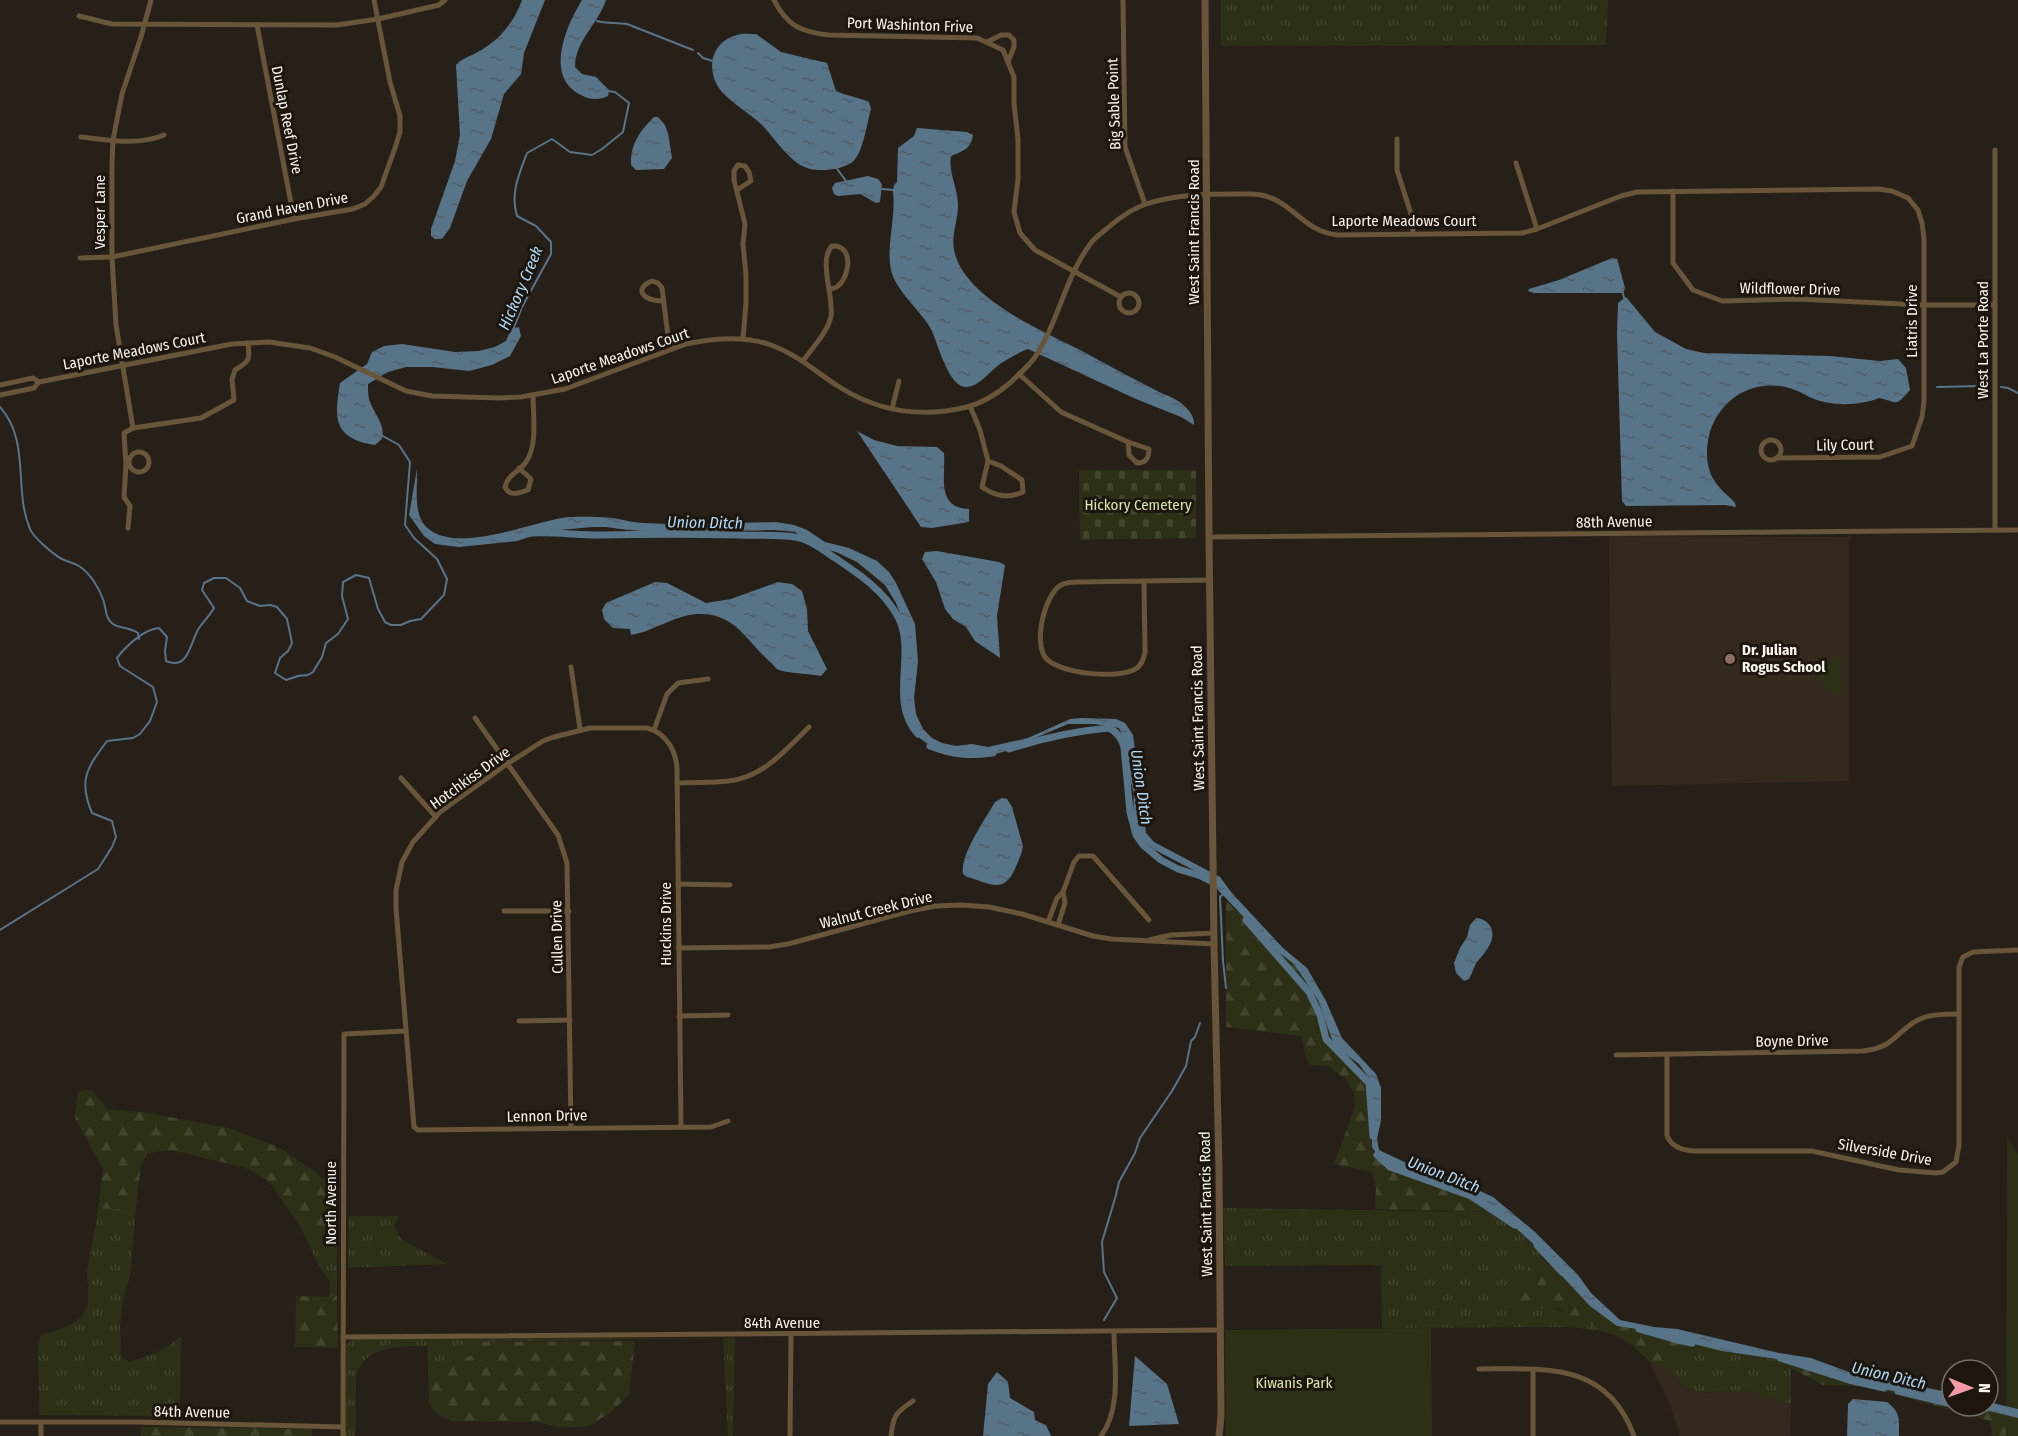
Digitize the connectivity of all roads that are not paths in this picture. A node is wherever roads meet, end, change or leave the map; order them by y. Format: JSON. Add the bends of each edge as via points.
{"nodes":[{"id":1,"x":151,"y":0,"type":"edge"},
{"id":2,"x":374,"y":0,"type":"edge"},
{"id":3,"x":445,"y":0,"type":"edge"},
{"id":4,"x":774,"y":0,"type":"edge"},
{"id":5,"x":1123,"y":0,"type":"edge"},
{"id":6,"x":1205,"y":0,"type":"edge"},
{"id":7,"x":79,"y":16,"type":"dead end"},
{"id":8,"x":378,"y":19,"type":"junction"},
{"id":9,"x":145,"y":25,"type":"junction"},
{"id":10,"x":257,"y":25,"type":"junction"},
{"id":11,"x":987,"y":42,"type":"junction"},
{"id":12,"x":1008,"y":62,"type":"junction"},
{"id":13,"x":164,"y":135,"type":"dead end"},
{"id":14,"x":81,"y":137,"type":"dead end"},
{"id":15,"x":1397,"y":139,"type":"dead end"},
{"id":16,"x":113,"y":140,"type":"junction"},
{"id":17,"x":1995,"y":150,"type":"dead end"},
{"id":18,"x":1516,"y":163,"type":"dead end"},
{"id":19,"x":737,"y":190,"type":"dead end"},
{"id":20,"x":1673,"y":191,"type":"junction"},
{"id":21,"x":1208,"y":195,"type":"junction"},
{"id":22,"x":1908,"y":198,"type":"joint"},
{"id":23,"x":1145,"y":204,"type":"junction"},
{"id":24,"x":294,"y":219,"type":"junction"},
{"id":25,"x":1537,"y":229,"type":"junction"},
{"id":26,"x":1413,"y":234,"type":"junction"},
{"id":27,"x":112,"y":256,"type":"junction"},
{"id":28,"x":80,"y":258,"type":"dead end"},
{"id":29,"x":1073,"y":271,"type":"junction"},
{"id":30,"x":829,"y":290,"type":"junction"},
{"id":31,"x":1121,"y":297,"type":"dead end"},
{"id":32,"x":663,"y":301,"type":"junction"},
{"id":33,"x":1923,"y":305,"type":"junction"},
{"id":34,"x":1995,"y":305,"type":"junction"},
{"id":35,"x":743,"y":339,"type":"junction"},
{"id":36,"x":248,"y":343,"type":"junction"},
{"id":37,"x":672,"y":349,"type":"junction"},
{"id":38,"x":803,"y":361,"type":"junction"},
{"id":39,"x":123,"y":365,"type":"junction"},
{"id":40,"x":1019,"y":375,"type":"junction"},
{"id":41,"x":899,"y":381,"type":"dead end"},
{"id":42,"x":39,"y":382,"type":"junction"},
{"id":43,"x":0,"y":385,"type":"edge"},
{"id":44,"x":0,"y":394,"type":"edge"},
{"id":45,"x":533,"y":395,"type":"junction"},
{"id":46,"x":970,"y":406,"type":"junction"},
{"id":47,"x":892,"y":409,"type":"junction"},
{"id":48,"x":133,"y":428,"type":"junction"},
{"id":49,"x":1128,"y":442,"type":"junction"},
{"id":50,"x":1912,"y":446,"type":"joint"},
{"id":51,"x":1776,"y":458,"type":"dead end"},
{"id":52,"x":988,"y":461,"type":"junction"},
{"id":53,"x":519,"y":468,"type":"junction"},
{"id":54,"x":128,"y":528,"type":"dead end"},
{"id":55,"x":1995,"y":530,"type":"junction"},
{"id":56,"x":2018,"y":530,"type":"edge"},
{"id":57,"x":1209,"y":537,"type":"junction"},
{"id":58,"x":1210,"y":580,"type":"junction"},
{"id":59,"x":1144,"y":582,"type":"junction"},
{"id":60,"x":571,"y":667,"type":"dead end"},
{"id":61,"x":708,"y":679,"type":"dead end"},
{"id":62,"x":475,"y":718,"type":"dead end"},
{"id":63,"x":809,"y":727,"type":"dead end"},
{"id":64,"x":580,"y":729,"type":"junction"},
{"id":65,"x":654,"y":730,"type":"junction"},
{"id":66,"x":507,"y":764,"type":"junction"},
{"id":67,"x":401,"y":778,"type":"dead end"},
{"id":68,"x":677,"y":783,"type":"junction"},
{"id":69,"x":436,"y":817,"type":"junction"},
{"id":70,"x":678,"y":884,"type":"junction"},
{"id":71,"x":730,"y":885,"type":"dead end"},
{"id":72,"x":1064,"y":892,"type":"junction"},
{"id":73,"x":504,"y":911,"type":"dead end"},
{"id":74,"x":569,"y":911,"type":"junction"},
{"id":75,"x":1149,"y":920,"type":"dead end"},
{"id":76,"x":1048,"y":922,"type":"junction"},
{"id":77,"x":1058,"y":925,"type":"junction"},
{"id":78,"x":1214,"y":933,"type":"junction"},
{"id":79,"x":1147,"y":941,"type":"junction"},
{"id":80,"x":1214,"y":944,"type":"junction"},
{"id":81,"x":678,"y":948,"type":"junction"},
{"id":82,"x":2018,"y":950,"type":"edge"},
{"id":83,"x":1958,"y":1014,"type":"junction"},
{"id":84,"x":728,"y":1015,"type":"dead end"},
{"id":85,"x":679,"y":1016,"type":"junction"},
{"id":86,"x":570,"y":1020,"type":"junction"},
{"id":87,"x":519,"y":1021,"type":"dead end"},
{"id":88,"x":406,"y":1031,"type":"junction"},
{"id":89,"x":1666,"y":1054,"type":"junction"},
{"id":90,"x":1616,"y":1055,"type":"dead end"},
{"id":91,"x":728,"y":1121,"type":"dead end"},
{"id":92,"x":681,"y":1126,"type":"junction"},
{"id":93,"x":414,"y":1127,"type":"joint"},
{"id":94,"x":572,"y":1128,"type":"junction"},
{"id":95,"x":1220,"y":1330,"type":"junction"},
{"id":96,"x":1114,"y":1331,"type":"junction"},
{"id":97,"x":791,"y":1335,"type":"junction"},
{"id":98,"x":343,"y":1337,"type":"junction"},
{"id":99,"x":1479,"y":1369,"type":"dead end"},
{"id":100,"x":1533,"y":1369,"type":"junction"},
{"id":101,"x":913,"y":1401,"type":"dead end"},
{"id":102,"x":0,"y":1422,"type":"edge"},
{"id":103,"x":41,"y":1423,"type":"junction"},
{"id":104,"x":343,"y":1427,"type":"junction"},
{"id":105,"x":41,"y":1436,"type":"edge"},
{"id":106,"x":343,"y":1436,"type":"edge"},
{"id":107,"x":790,"y":1436,"type":"edge"},
{"id":108,"x":891,"y":1436,"type":"edge"},
{"id":109,"x":1101,"y":1436,"type":"edge"},
{"id":110,"x":1219,"y":1436,"type":"edge"},
{"id":111,"x":1533,"y":1436,"type":"edge"},
{"id":112,"x":1634,"y":1436,"type":"edge"}],
"edges":[{"from":1,"to":9,"type":"street","name":"Vesper Lane"},
{"from":2,"to":8,"type":"street","name":"Grand Haven Drive"},
{"from":3,"to":8,"type":"street","via":[[439,5]]},
{"from":4,"to":11,"type":"street","name":"Port Washinton Frive","via":[[782,15],[806,33],[977,38]]},
{"from":5,"to":23,"type":"street","name":"Big Sable Point","via":[[1125,147]]},
{"from":6,"to":21,"type":"street","name":"West Saint Francis Road"},
{"from":7,"to":9,"type":"street","via":[[112,24]]},
{"from":8,"to":10,"type":"street","via":[[337,25]]},
{"from":8,"to":24,"type":"street","name":"Grand Haven Drive","via":[[400,116],[400,132],[381,187],[365,204],[353,209]]},
{"from":9,"to":10,"type":"street"},
{"from":9,"to":16,"type":"street","name":"Vesper Lane","via":[[122,94]]},
{"from":10,"to":24,"type":"street","name":"Dunlap Reef Drive"},
{"from":11,"to":12,"type":"street","name":"Port Washinton Frive","via":[[1003,50]]},
{"from":11,"to":12,"type":"street","via":[[1009,34],[1014,47]]},
{"from":12,"to":29,"type":"street","via":[[1014,77],[1018,139],[1016,224],[1035,250]]},
{"from":13,"to":16,"type":"street","via":[[151,141]]},
{"from":14,"to":16,"type":"street"},
{"from":15,"to":26,"type":"street","via":[[1397,170],[1413,217]]},
{"from":16,"to":27,"type":"street","name":"Vesper Lane"},
{"from":17,"to":34,"type":"street","name":"West La Porte Road"},
{"from":18,"to":25,"type":"street"},
{"from":19,"to":35,"type":"street","via":[[745,224]]},
{"from":20,"to":22,"type":"street","name":"Laporte Meadows Court","via":[[1879,189]]},
{"from":20,"to":25,"type":"street","name":"Laporte Meadows Court","via":[[1628,194]]},
{"from":20,"to":33,"type":"street","name":"Wildflower Drive","via":[[1673,263],[1693,290],[1722,301],[1797,299]]},
{"from":21,"to":23,"type":"street","name":"Laporte Meadows Court"},
{"from":21,"to":26,"type":"street","name":"Laporte Meadows Court","via":[[1271,197],[1312,227],[1330,234]]},
{"from":21,"to":57,"type":"street","name":"West Saint Francis Road"},
{"from":22,"to":33,"type":"street","name":"Liatris Drive","via":[[1922,223]]},
{"from":23,"to":29,"type":"street","name":"Laporte Meadows Court","via":[[1119,218],[1092,241]]},
{"from":24,"to":27,"type":"street","name":"Grand Haven Drive"},
{"from":25,"to":26,"type":"street","name":"Laporte Meadows Court","via":[[1522,233]]},
{"from":27,"to":28,"type":"street","name":"Grand Haven Drive"},
{"from":27,"to":39,"type":"street","name":"Vesper Lane"},
{"from":29,"to":31,"type":"street"},
{"from":29,"to":40,"type":"street","name":"Laporte Meadows Court","via":[[1049,332]]},
{"from":30,"to":30,"type":"street","via":[[826,258],[828,250],[838,245],[844,248],[848,269],[838,287]]},
{"from":30,"to":38,"type":"street","via":[[831,318]]},
{"from":32,"to":32,"type":"street","via":[[658,283],[646,283],[643,294],[647,299]]},
{"from":32,"to":37,"type":"street"},
{"from":33,"to":34,"type":"street","name":"Wildflower Drive"},
{"from":33,"to":50,"type":"street","name":"Liatris Drive","via":[[1924,402]]},
{"from":34,"to":55,"type":"street","name":"West La Porte Road"},
{"from":35,"to":37,"type":"street","name":"Laporte Meadows Court","via":[[703,340]]},
{"from":35,"to":38,"type":"street","name":"Laporte Meadows Court","via":[[770,345]]},
{"from":36,"to":39,"type":"street","name":"Laporte Meadows Court"},
{"from":36,"to":45,"type":"street","name":"Laporte Meadows Court","via":[[310,348],[395,388],[432,396]]},
{"from":36,"to":48,"type":"street","via":[[250,357],[232,378],[234,400],[201,418]]},
{"from":37,"to":45,"type":"street","name":"Laporte Meadows Court","via":[[565,389]]},
{"from":38,"to":47,"type":"street","name":"Laporte Meadows Court","via":[[841,388]]},
{"from":39,"to":42,"type":"street","name":"Laporte Meadows Court"},
{"from":39,"to":48,"type":"street","name":"Vesper Lane"},
{"from":40,"to":46,"type":"street","name":"Laporte Meadows Court","via":[[998,393]]},
{"from":40,"to":49,"type":"street","via":[[1061,412]]},
{"from":41,"to":47,"type":"street"},
{"from":42,"to":43,"type":"street","name":"Laporte Meadows Court","via":[[33,378]]},
{"from":42,"to":44,"type":"street","name":"Laporte Meadows Court","via":[[34,388]]},
{"from":45,"to":53,"type":"street","via":[[531,451]]},
{"from":46,"to":47,"type":"street","name":"Laporte Meadows Court","via":[[944,412]]},
{"from":46,"to":52,"type":"street"},
{"from":48,"to":54,"type":"street","via":[[124,433]]},
{"from":49,"to":49,"type":"street","via":[[1129,454],[1137,463],[1147,460],[1149,449]]},
{"from":50,"to":51,"type":"street","name":"Lily Court","via":[[1880,457]]},
{"from":52,"to":52,"type":"street","via":[[982,487],[993,495],[1023,492],[1022,480]]},
{"from":53,"to":53,"type":"street","via":[[506,479],[505,487],[512,494],[528,490],[531,484],[531,478]]},
{"from":55,"to":56,"type":"street","name":"88th Avenue"},
{"from":55,"to":57,"type":"street","name":"88th Avenue"},
{"from":57,"to":58,"type":"street","name":"West Saint Francis Road"},
{"from":58,"to":59,"type":"street"},
{"from":58,"to":78,"type":"street","name":"West Saint Francis Road"},
{"from":59,"to":59,"type":"street","via":[[1061,585],[1046,606],[1041,635],[1044,657],[1074,673],[1119,674],[1137,668],[1145,652]]},
{"from":60,"to":64,"type":"street"},
{"from":61,"to":65,"type":"street","via":[[678,683],[667,694]]},
{"from":62,"to":66,"type":"street","name":"Cullen Drive"},
{"from":63,"to":68,"type":"street","via":[[757,773],[729,781]]},
{"from":64,"to":65,"type":"street","name":"Hotchkiss Drive"},
{"from":64,"to":66,"type":"street","name":"Hotchkiss Drive","via":[[543,741]]},
{"from":65,"to":68,"type":"street","name":"Huckins Drive","via":[[673,749]]},
{"from":66,"to":69,"type":"street","name":"Hotchkiss Drive"},
{"from":66,"to":74,"type":"street","name":"Cullen Drive","via":[[558,835],[567,863]]},
{"from":67,"to":69,"type":"street"},
{"from":68,"to":70,"type":"street","name":"Huckins Drive"},
{"from":69,"to":88,"type":"street","name":"Hotchkiss Drive","via":[[413,842],[402,862],[396,890]]},
{"from":70,"to":71,"type":"street"},
{"from":70,"to":81,"type":"street","name":"Huckins Drive"},
{"from":72,"to":75,"type":"street","via":[[1074,862],[1079,856],[1093,856]]},
{"from":72,"to":76,"type":"street","via":[[1057,898]]},
{"from":72,"to":77,"type":"street"},
{"from":73,"to":74,"type":"street"},
{"from":74,"to":86,"type":"street","name":"Cullen Drive"},
{"from":76,"to":77,"type":"street","name":"Walnut Creek Drive"},
{"from":76,"to":81,"type":"street","name":"Walnut Creek Drive","via":[[989,907],[936,906],[788,945]]},
{"from":77,"to":79,"type":"street","name":"Walnut Creek Drive","via":[[1093,936]]},
{"from":78,"to":79,"type":"street","name":"Walnut Creek Drive","via":[[1171,935]]},
{"from":78,"to":80,"type":"street","name":"West Saint Francis Road"},
{"from":79,"to":80,"type":"street","name":"Walnut Creek Drive"},
{"from":80,"to":95,"type":"street","name":"West Saint Francis Road"},
{"from":81,"to":85,"type":"street","name":"Huckins Drive"},
{"from":82,"to":83,"type":"street","name":"Silverside Drive","via":[[1972,952],[1963,957],[1959,967]]},
{"from":83,"to":89,"type":"street","name":"Boyne Drive","via":[[1922,1018],[1892,1042],[1873,1050]]},
{"from":83,"to":89,"type":"street","name":"Silverside Drive","via":[[1958,1155],[1951,1168],[1936,1173],[1899,1170],[1812,1151],[1680,1149],[1667,1136]]},
{"from":84,"to":85,"type":"street"},
{"from":85,"to":92,"type":"street","name":"Huckins Drive"},
{"from":86,"to":87,"type":"street"},
{"from":86,"to":94,"type":"street","name":"Cullen Drive"},
{"from":88,"to":93,"type":"street","name":"Hotchkiss Drive"},
{"from":88,"to":98,"type":"street","name":"North Avenue","via":[[344,1034]]},
{"from":89,"to":90,"type":"street","name":"Boyne Drive"},
{"from":91,"to":92,"type":"street","name":"Lennon Drive","via":[[711,1127]]},
{"from":92,"to":94,"type":"street","name":"Lennon Drive"},
{"from":93,"to":94,"type":"street","name":"Lennon Drive"},
{"from":95,"to":96,"type":"street","name":"84th Avenue"},
{"from":95,"to":110,"type":"street","name":"West Saint Francis Road"},
{"from":96,"to":97,"type":"street","name":"84th Avenue"},
{"from":96,"to":109,"type":"street","via":[[1114,1399],[1111,1417]]},
{"from":97,"to":98,"type":"street","name":"84th Avenue"},
{"from":97,"to":107,"type":"street"},
{"from":98,"to":104,"type":"street","name":"North Avenue"},
{"from":99,"to":100,"type":"street"},
{"from":100,"to":111,"type":"street"},
{"from":100,"to":112,"type":"street","via":[[1572,1374],[1602,1389],[1626,1415]]},
{"from":101,"to":108,"type":"street","via":[[893,1419]]},
{"from":102,"to":103,"type":"street","name":"84th Avenue"},
{"from":103,"to":104,"type":"street","name":"84th Avenue"},
{"from":103,"to":105,"type":"street"},
{"from":104,"to":106,"type":"street","name":"North Avenue"}]}
